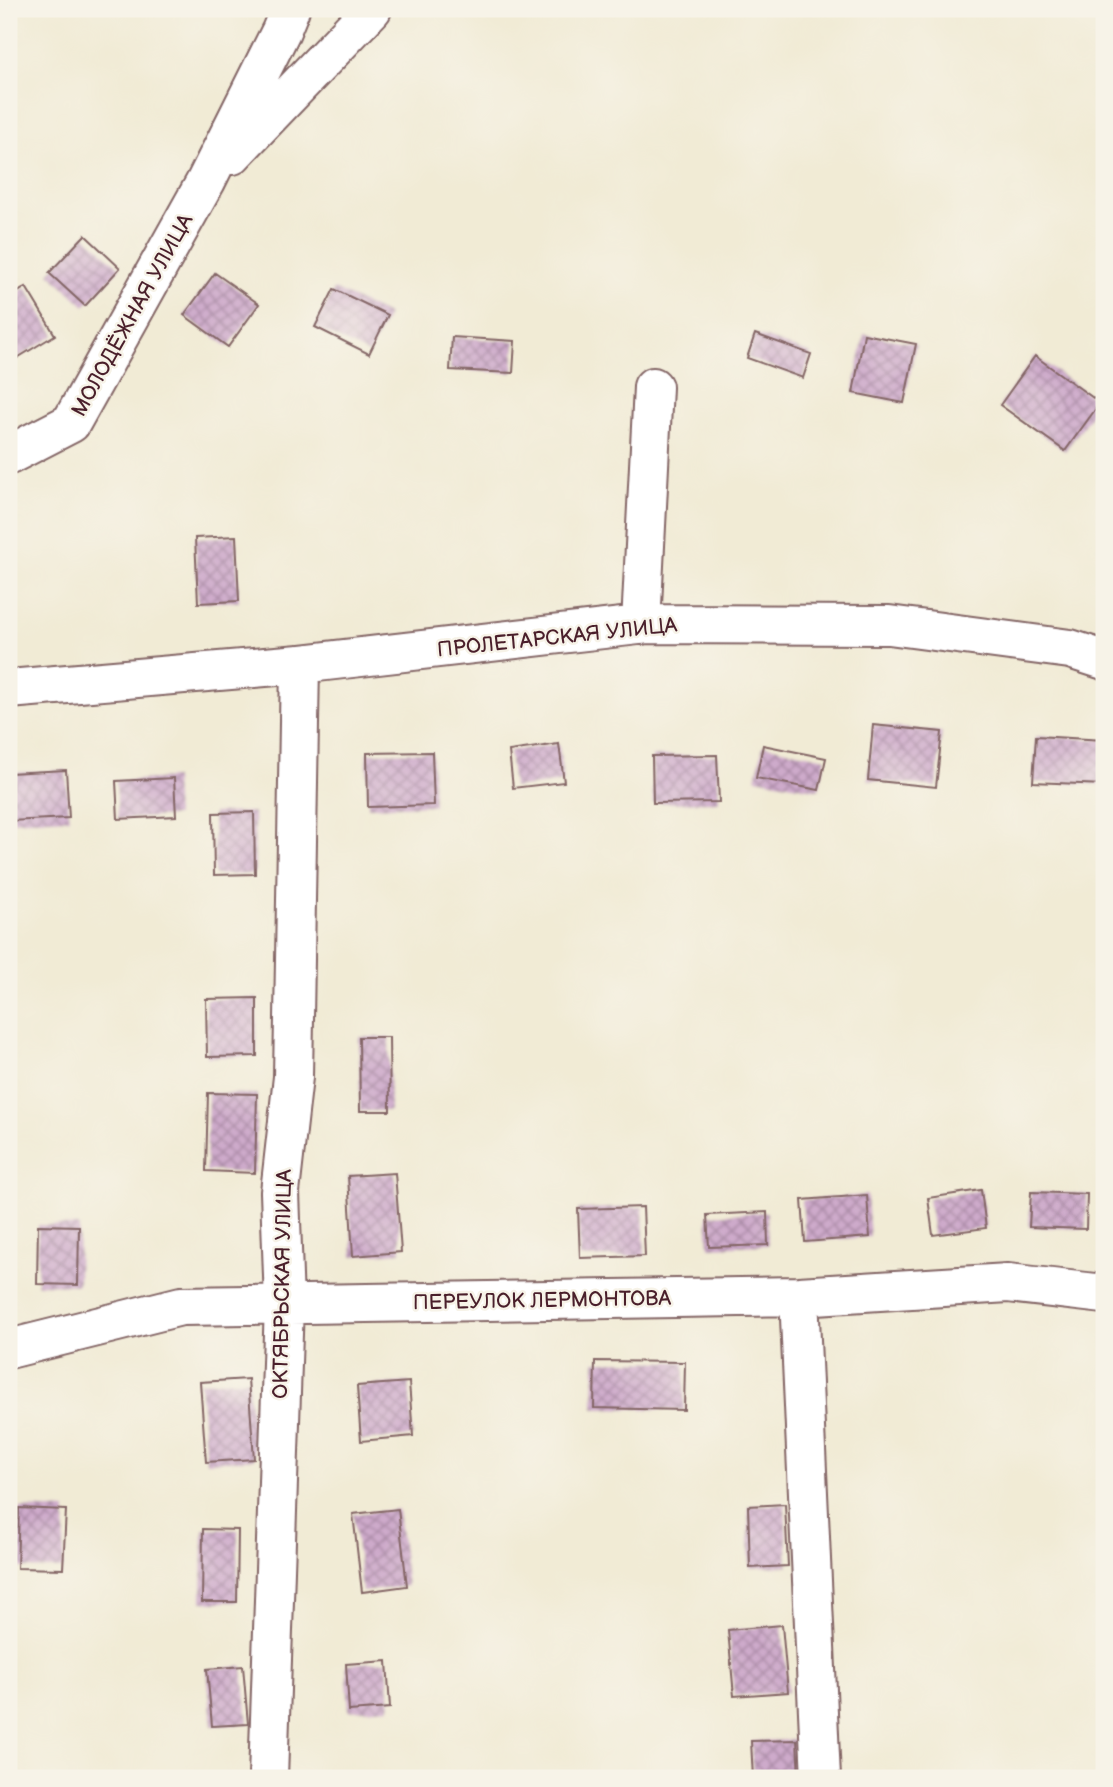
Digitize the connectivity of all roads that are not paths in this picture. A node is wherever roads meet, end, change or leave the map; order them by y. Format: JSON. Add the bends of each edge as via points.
{"nodes":[{"id":1,"x":290,"y":9,"type":"edge"},
{"id":2,"x":373,"y":9,"type":"edge"},
{"id":3,"x":206,"y":181,"type":"junction"},
{"id":4,"x":653,"y":387,"type":"dead end"},
{"id":5,"x":9,"y":455,"type":"edge"},
{"id":6,"x":641,"y":625,"type":"junction"},
{"id":7,"x":1104,"y":660,"type":"edge"},
{"id":8,"x":300,"y":664,"type":"junction"},
{"id":9,"x":9,"y":689,"type":"edge"},
{"id":10,"x":1104,"y":1294,"type":"edge"},
{"id":11,"x":799,"y":1296,"type":"junction"},
{"id":12,"x":284,"y":1304,"type":"junction"},
{"id":13,"x":9,"y":1349,"type":"edge"},
{"id":14,"x":268,"y":1778,"type":"edge"},
{"id":15,"x":821,"y":1778,"type":"edge"}],
"edges":[{"from":1,"to":3,"type":"street"},
{"from":2,"to":3,"type":"street"},
{"from":3,"to":5,"type":"street","name":"МОЛОДЁЖНАЯ УЛИЦА","via":[[71,423]]},
{"from":4,"to":6,"type":"street"},
{"from":6,"to":7,"type":"street","name":"ПРОЛЕТАРСКАЯ УЛИЦА","via":[[889,625],[1070,649]]},
{"from":6,"to":8,"type":"street","name":"ПРОЛЕТАРСКАЯ УЛИЦА"},
{"from":8,"to":9,"type":"street","name":"ПРОЛЕТАРСКАЯ УЛИЦА"},
{"from":8,"to":12,"type":"street","name":"ОКТЯБРЬСКАЯ УЛИЦА","via":[[293,1077],[280,1192]]},
{"from":10,"to":11,"type":"street","name":"ПЕРЕУЛОК ЛЕРМОНТОВА","via":[[1008,1283]]},
{"from":11,"to":12,"type":"street","name":"ПЕРЕУЛОК ЛЕРМОНТОВА"},
{"from":11,"to":15,"type":"street"},
{"from":12,"to":13,"type":"street","name":"ПЕРЕУЛОК ЛЕРМОНТОВА","via":[[181,1306]]},
{"from":12,"to":14,"type":"street","name":"ОКТЯБРЬСКАЯ УЛИЦА"}]}
